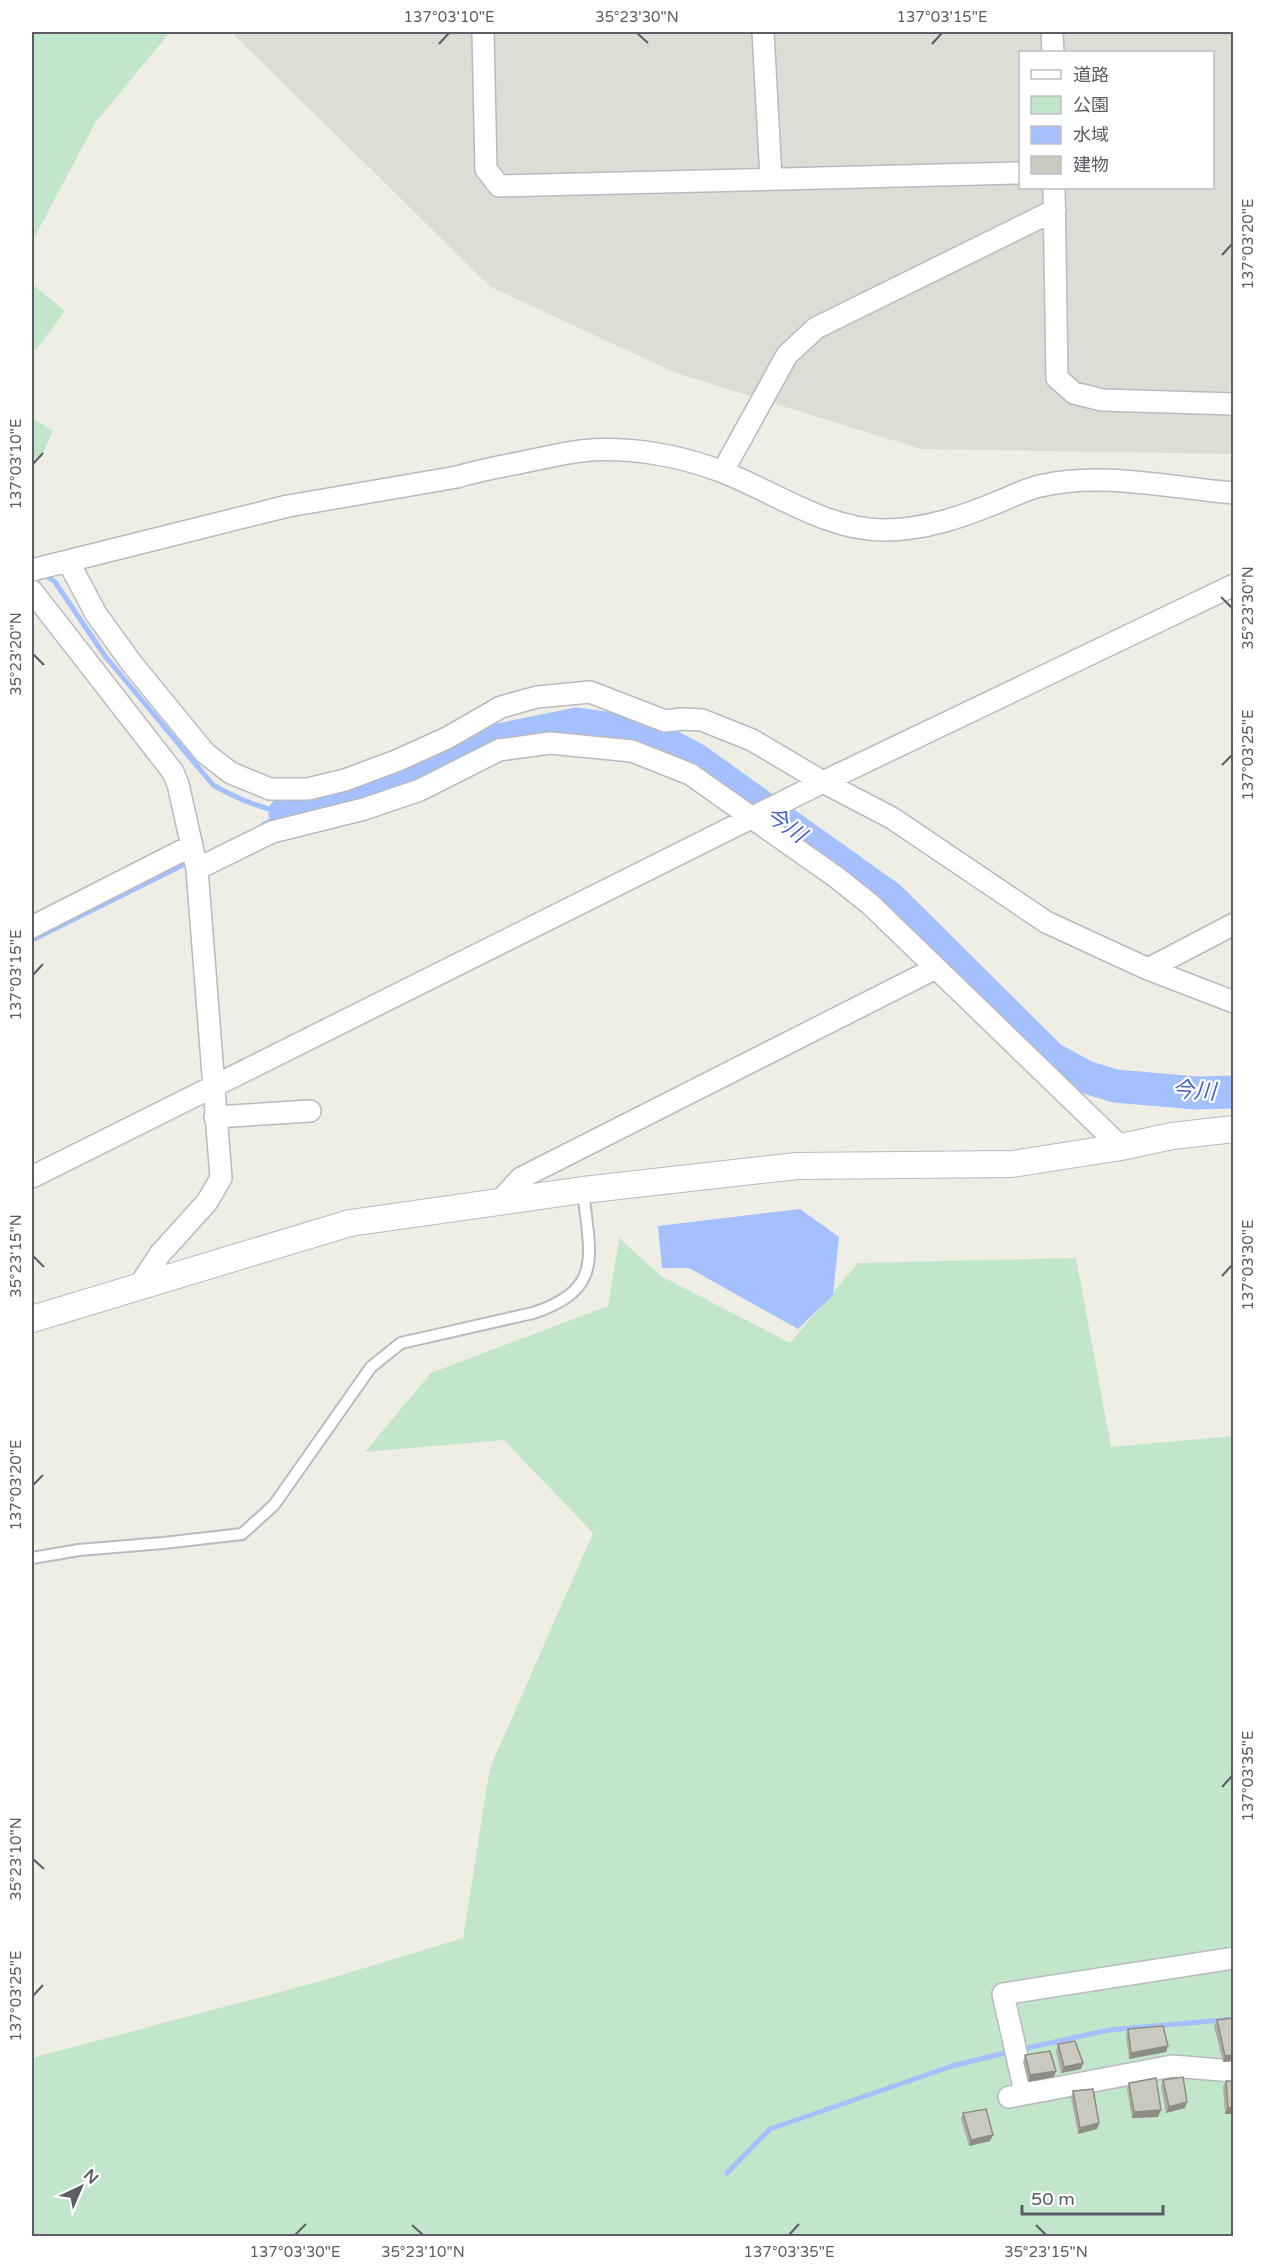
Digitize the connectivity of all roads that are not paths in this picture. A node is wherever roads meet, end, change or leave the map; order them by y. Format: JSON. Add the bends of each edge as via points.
{"nodes":[{"id":1,"x":483,"y":32,"type":"edge"},
{"id":2,"x":763,"y":32,"type":"edge"},
{"id":3,"x":1052,"y":32,"type":"edge"},
{"id":4,"x":1053,"y":51,"type":"edge"},
{"id":5,"x":1019,"y":173,"type":"edge"},
{"id":6,"x":771,"y":178,"type":"junction"},
{"id":7,"x":1054,"y":189,"type":"edge"},
{"id":8,"x":1055,"y":210,"type":"junction"},
{"id":9,"x":1233,"y":404,"type":"edge"},
{"id":10,"x":723,"y":471,"type":"junction"},
{"id":11,"x":1233,"y":493,"type":"edge"},
{"id":12,"x":68,"y":561,"type":"junction"},
{"id":13,"x":39,"y":568,"type":"edge"},
{"id":14,"x":1233,"y":585,"type":"edge"},
{"id":15,"x":32,"y":591,"type":"edge"},
{"id":16,"x":823,"y":782,"type":"junction"},
{"id":17,"x":754,"y":816,"type":"junction"},
{"id":18,"x":191,"y":846,"type":"junction"},
{"id":19,"x":197,"y":869,"type":"junction"},
{"id":20,"x":1233,"y":924,"type":"edge"},
{"id":21,"x":32,"y":927,"type":"edge"},
{"id":22,"x":936,"y":968,"type":"junction"},
{"id":23,"x":1148,"y":969,"type":"junction"},
{"id":24,"x":1233,"y":1002,"type":"edge"},
{"id":25,"x":213,"y":1088,"type":"junction"},
{"id":26,"x":310,"y":1111,"type":"dead end"},
{"id":27,"x":215,"y":1117,"type":"junction"},
{"id":28,"x":1233,"y":1129,"type":"edge"},
{"id":29,"x":1121,"y":1147,"type":"junction"},
{"id":30,"x":32,"y":1178,"type":"edge"},
{"id":31,"x":583,"y":1190,"type":"junction"},
{"id":32,"x":500,"y":1201,"type":"junction"},
{"id":33,"x":138,"y":1287,"type":"junction"},
{"id":34,"x":32,"y":1319,"type":"edge"},
{"id":35,"x":32,"y":1558,"type":"edge"},
{"id":36,"x":1233,"y":1958,"type":"edge"},
{"id":37,"x":1233,"y":2071,"type":"edge"}],
"edges":[{"from":1,"to":6,"type":"street","via":[[486,169],[499,186]]},
{"from":2,"to":6,"type":"street"},
{"from":3,"to":4,"type":"street"},
{"from":5,"to":6,"type":"street"},
{"from":7,"to":8,"type":"street"},
{"from":8,"to":9,"type":"street","via":[[1057,378],[1074,393],[1102,400]]},
{"from":8,"to":10,"type":"street","via":[[816,328],[787,355]]},
{"from":10,"to":11,"type":"street","via":[[808,511],[855,527],[884,530],[934,524],[1039,486],[1077,480],[1124,480]]},
{"from":10,"to":12,"type":"street","via":[[672,456],[616,449],[580,451],[288,506]]},
{"from":12,"to":13,"type":"street"},
{"from":12,"to":16,"type":"street","via":[[96,614],[205,753],[231,773],[270,789],[308,789],[345,780],[447,738],[501,706],[537,697],[590,692],[665,721],[702,720],[752,740]]},
{"from":14,"to":16,"type":"street"},
{"from":15,"to":18,"type":"street","via":[[173,772]]},
{"from":16,"to":17,"type":"street"},
{"from":16,"to":23,"type":"street","via":[[892,819],[1046,922]]},
{"from":17,"to":19,"type":"street","via":[[690,774],[632,750],[550,743],[499,750],[420,790],[273,832]]},
{"from":17,"to":22,"type":"street","via":[[845,883]]},
{"from":17,"to":25,"type":"street"},
{"from":18,"to":19,"type":"street"},
{"from":18,"to":21,"type":"street"},
{"from":19,"to":25,"type":"street"},
{"from":20,"to":23,"type":"street"},
{"from":22,"to":29,"type":"street"},
{"from":22,"to":32,"type":"street","via":[[521,1178]]},
{"from":23,"to":24,"type":"street"},
{"from":25,"to":27,"type":"street"},
{"from":25,"to":30,"type":"street"},
{"from":26,"to":27,"type":"street"},
{"from":27,"to":33,"type":"street","via":[[221,1179]]},
{"from":28,"to":29,"type":"street"},
{"from":29,"to":31,"type":"street","via":[[1012,1164],[797,1166]]},
{"from":31,"to":32,"type":"street"},
{"from":31,"to":35,"type":"lane","via":[[590,1262],[574,1294],[533,1313],[400,1343],[371,1367],[274,1505],[242,1534]]},
{"from":32,"to":33,"type":"street","via":[[350,1223]]},
{"from":33,"to":34,"type":"street"},
{"from":36,"to":37,"type":"street","via":[[1003,1994],[1018,2063],[1017,2095],[1172,2066]]}]}
